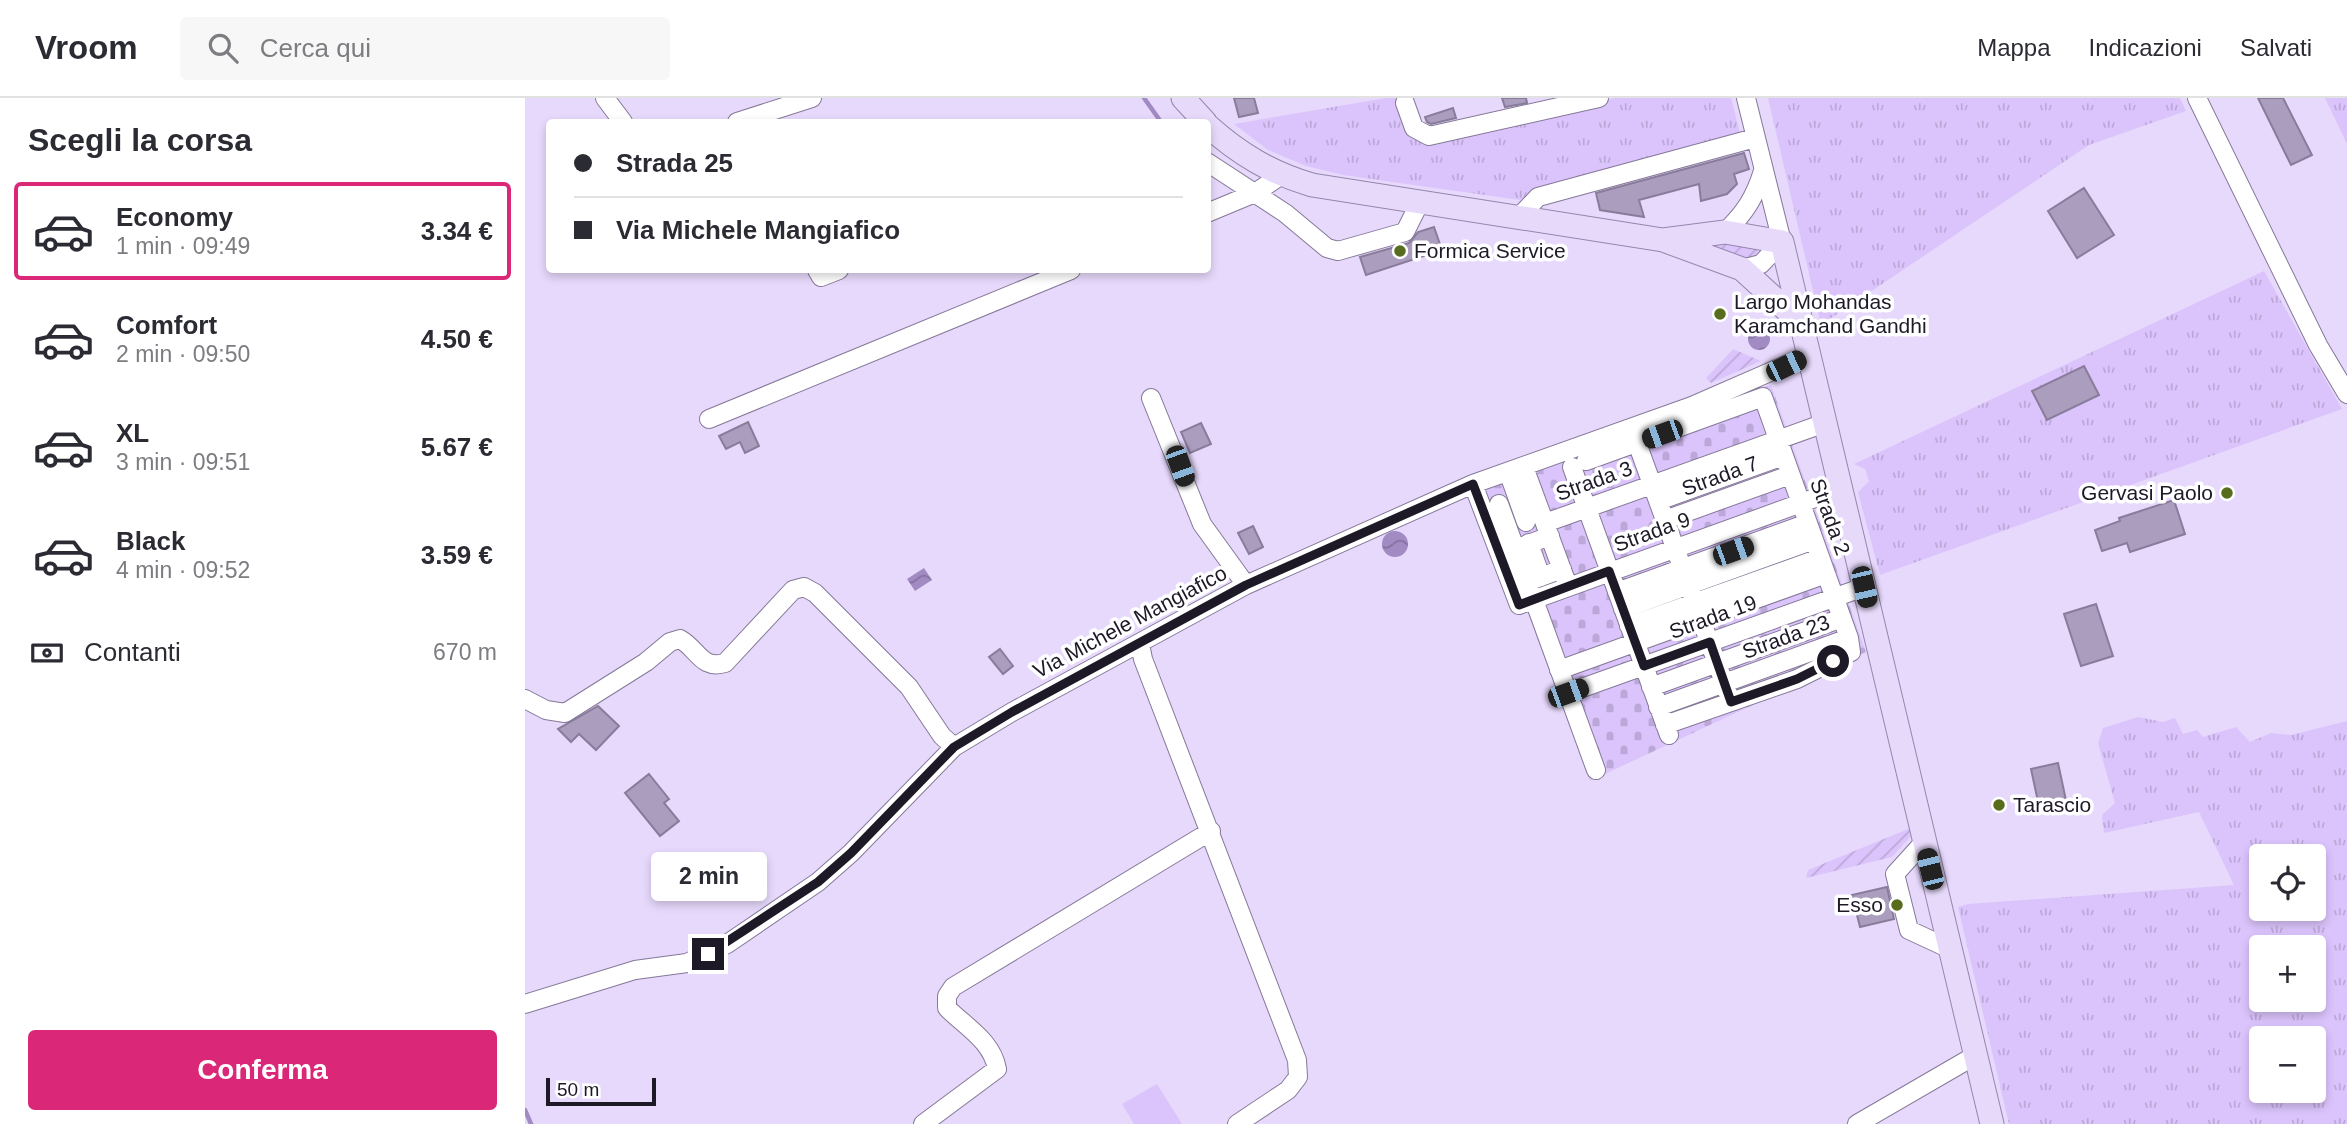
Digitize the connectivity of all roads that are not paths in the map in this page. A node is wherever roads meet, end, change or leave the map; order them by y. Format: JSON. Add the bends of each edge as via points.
{"nodes":[{"id":1,"x":605,"y":98,"type":"edge"},
{"id":2,"x":812,"y":98,"type":"edge"},
{"id":3,"x":1183,"y":98,"type":"edge"},
{"id":4,"x":1599,"y":98,"type":"edge"},
{"id":5,"x":1746,"y":98,"type":"edge"},
{"id":6,"x":2197,"y":98,"type":"edge"},
{"id":7,"x":1405,"y":103,"type":"dead end"},
{"id":8,"x":621,"y":119,"type":"edge"},
{"id":9,"x":746,"y":119,"type":"edge"},
{"id":10,"x":1199,"y":119,"type":"edge"},
{"id":11,"x":1211,"y":129,"type":"edge"},
{"id":12,"x":1755,"y":138,"type":"junction"},
{"id":13,"x":1211,"y":165,"type":"edge"},
{"id":14,"x":1763,"y":171,"type":"junction"},
{"id":15,"x":1280,"y":176,"type":"junction"},
{"id":16,"x":1255,"y":193,"type":"junction"},
{"id":17,"x":1419,"y":204,"type":"junction"},
{"id":18,"x":1211,"y":211,"type":"edge"},
{"id":19,"x":1518,"y":218,"type":"junction"},
{"id":20,"x":1725,"y":232,"type":"junction"},
{"id":21,"x":1663,"y":240,"type":"junction"},
{"id":22,"x":1782,"y":242,"type":"junction"},
{"id":23,"x":1742,"y":269,"type":"junction"},
{"id":24,"x":1064,"y":273,"type":"edge"},
{"id":25,"x":1800,"y":322,"type":"junction"},
{"id":26,"x":1809,"y":355,"type":"junction"},
{"id":27,"x":2347,"y":394,"type":"edge"},
{"id":28,"x":1151,"y":398,"type":"dead end"},
{"id":29,"x":709,"y":419,"type":"dead end"},
{"id":30,"x":1825,"y":423,"type":"junction"},
{"id":31,"x":1637,"y":443,"type":"junction"},
{"id":32,"x":1780,"y":448,"type":"junction"},
{"id":33,"x":1790,"y":475,"type":"junction"},
{"id":34,"x":1520,"y":477,"type":"dead end"},
{"id":35,"x":1473,"y":484,"type":"junction"},
{"id":36,"x":1840,"y":489,"type":"junction"},
{"id":37,"x":1655,"y":493,"type":"junction"},
{"id":38,"x":1800,"y":503,"type":"junction"},
{"id":39,"x":1499,"y":504,"type":"dead end"},
{"id":40,"x":1587,"y":508,"type":"junction"},
{"id":41,"x":1665,"y":520,"type":"junction"},
{"id":42,"x":1536,"y":531,"type":"junction"},
{"id":43,"x":1811,"y":532,"type":"junction"},
{"id":44,"x":1675,"y":548,"type":"junction"},
{"id":45,"x":1823,"y":566,"type":"junction"},
{"id":46,"x":1609,"y":571,"type":"junction"},
{"id":47,"x":1686,"y":577,"type":"junction"},
{"id":48,"x":1544,"y":584,"type":"junction"},
{"id":49,"x":1246,"y":585,"type":"junction"},
{"id":50,"x":1864,"y":587,"type":"junction"},
{"id":51,"x":1835,"y":598,"type":"junction"},
{"id":52,"x":1620,"y":600,"type":"junction"},
{"id":53,"x":1698,"y":611,"type":"junction"},
{"id":54,"x":1842,"y":618,"type":"junction"},
{"id":55,"x":1632,"y":634,"type":"junction"},
{"id":56,"x":1710,"y":642,"type":"junction"},
{"id":57,"x":1140,"y":644,"type":"junction"},
{"id":58,"x":1850,"y":645,"type":"junction"},
{"id":59,"x":1717,"y":664,"type":"junction"},
{"id":60,"x":1644,"y":666,"type":"junction"},
{"id":61,"x":1559,"y":670,"type":"junction"},
{"id":62,"x":1724,"y":683,"type":"junction"},
{"id":63,"x":1651,"y":687,"type":"junction"},
{"id":64,"x":1568,"y":693,"type":"junction"},
{"id":65,"x":525,"y":699,"type":"edge"},
{"id":66,"x":1731,"y":702,"type":"junction"},
{"id":67,"x":1658,"y":707,"type":"junction"},
{"id":68,"x":954,"y":747,"type":"junction"},
{"id":69,"x":1596,"y":770,"type":"dead end"},
{"id":70,"x":1211,"y":831,"type":"junction"},
{"id":71,"x":1924,"y":842,"type":"junction"},
{"id":72,"x":1950,"y":949,"type":"junction"},
{"id":73,"x":525,"y":1004,"type":"edge"},
{"id":74,"x":1976,"y":1055,"type":"junction"},
{"id":75,"x":923,"y":1124,"type":"edge"},
{"id":76,"x":1237,"y":1124,"type":"edge"},
{"id":77,"x":1857,"y":1124,"type":"edge"},
{"id":78,"x":1992,"y":1124,"type":"edge"}],
"edges":[{"from":1,"to":8,"type":"street"},
{"from":2,"to":9,"type":"street"},
{"from":3,"to":10,"type":"main road"},
{"from":4,"to":7,"type":"street","via":[[1429,136],[1414,128]]},
{"from":5,"to":12,"type":"street"},
{"from":6,"to":27,"type":"street"},
{"from":11,"to":15,"type":"main road"},
{"from":12,"to":14,"type":"street"},
{"from":12,"to":19,"type":"street","via":[[1538,197]]},
{"from":13,"to":16,"type":"street"},
{"from":14,"to":20,"type":"street","via":[[1754,198]]},
{"from":14,"to":22,"type":"street"},
{"from":15,"to":16,"type":"street"},
{"from":15,"to":17,"type":"main road"},
{"from":16,"to":17,"type":"street","via":[[1327,248],[1338,251],[1405,232]]},
{"from":16,"to":18,"type":"street"},
{"from":17,"to":19,"type":"main road"},
{"from":19,"to":21,"type":"main road"},
{"from":20,"to":21,"type":"main road"},
{"from":20,"to":22,"type":"main road"},
{"from":21,"to":23,"type":"main road"},
{"from":22,"to":23,"type":"street","via":[[1761,264]]},
{"from":22,"to":25,"type":"main road"},
{"from":23,"to":25,"type":"main road"},
{"from":24,"to":29,"type":"street"},
{"from":25,"to":26,"type":"main road"},
{"from":26,"to":30,"type":"main road"},
{"from":26,"to":35,"type":"street","name":"Via Michele Mangiafico","via":[[1692,405]]},
{"from":28,"to":49,"type":"street","via":[[1202,524]]},
{"from":30,"to":32,"type":"street","name":"Strada 3"},
{"from":30,"to":36,"type":"main road"},
{"from":31,"to":32,"type":"street","name":"Strada 2","via":[[1763,397]]},
{"from":31,"to":37,"type":"street"},
{"from":31,"to":40,"type":"street","via":[[1579,464]]},
{"from":32,"to":33,"type":"street","name":"Strada 2"},
{"from":32,"to":37,"type":"street","name":"Strada 3"},
{"from":33,"to":38,"type":"street","name":"Strada 2"},
{"from":33,"to":41,"type":"street","name":"Strada 7"},
{"from":34,"to":42,"type":"street"},
{"from":35,"to":48,"type":"street"},
{"from":35,"to":49,"type":"street","name":"Via Michele Mangiafico"},
{"from":36,"to":38,"type":"street","name":"Strada 9"},
{"from":36,"to":50,"type":"main road"},
{"from":37,"to":40,"type":"street","name":"Strada 3"},
{"from":37,"to":41,"type":"street"},
{"from":38,"to":43,"type":"street","name":"Strada 2"},
{"from":38,"to":44,"type":"street","name":"Strada 9"},
{"from":39,"to":42,"type":"street","name":"Strada 3","via":[[1508,529]]},
{"from":40,"to":42,"type":"street","name":"Strada 3"},
{"from":40,"to":46,"type":"street"},
{"from":41,"to":44,"type":"street"},
{"from":42,"to":48,"type":"street"},
{"from":42,"to":48,"type":"street"},
{"from":43,"to":45,"type":"street","name":"Strada 2"},
{"from":43,"to":47,"type":"street"},
{"from":44,"to":46,"type":"street","name":"Strada 9"},
{"from":44,"to":47,"type":"street"},
{"from":45,"to":51,"type":"street","name":"Strada 2"},
{"from":45,"to":53,"type":"street"},
{"from":46,"to":48,"type":"street","name":"Strada 9"},
{"from":46,"to":52,"type":"street"},
{"from":47,"to":52,"type":"street"},
{"from":47,"to":53,"type":"street"},
{"from":48,"to":61,"type":"street"},
{"from":49,"to":57,"type":"street","name":"Via Michele Mangiafico"},
{"from":50,"to":51,"type":"street","name":"Strada 19"},
{"from":50,"to":71,"type":"main road"},
{"from":51,"to":54,"type":"street","name":"Strada 2"},
{"from":51,"to":56,"type":"street","name":"Strada 19"},
{"from":52,"to":55,"type":"street"},
{"from":53,"to":55,"type":"street"},
{"from":53,"to":56,"type":"street"},
{"from":54,"to":58,"type":"street","name":"Strada 2"},
{"from":54,"to":59,"type":"street"},
{"from":55,"to":60,"type":"street"},
{"from":55,"to":61,"type":"street"},
{"from":56,"to":59,"type":"street"},
{"from":56,"to":60,"type":"street","name":"Strada 19"},
{"from":57,"to":68,"type":"street","name":"Via Michele Mangiafico"},
{"from":57,"to":70,"type":"street"},
{"from":58,"to":62,"type":"street","name":"Strada 23"},
{"from":58,"to":66,"type":"street","via":[[1797,679]]},
{"from":59,"to":62,"type":"street"},
{"from":59,"to":63,"type":"street"},
{"from":60,"to":63,"type":"street"},
{"from":60,"to":64,"type":"street","name":"Strada 19"},
{"from":61,"to":64,"type":"street"},
{"from":62,"to":66,"type":"street"},
{"from":62,"to":67,"type":"street","name":"Strada 23"},
{"from":63,"to":67,"type":"street"},
{"from":64,"to":69,"type":"street"},
{"from":65,"to":68,"type":"street","via":[[545,710],[565,713],[680,639],[703,662],[725,663],[793,590],[804,587],[909,687]]},
{"from":66,"to":67,"type":"street","via":[[1667,730]]},
{"from":68,"to":73,"type":"street","name":"Via Michele Mangiafico","via":[[818,882],[727,944],[687,963],[635,970]]},
{"from":70,"to":75,"type":"street","via":[[953,987],[947,1008],[987,1044],[997,1069]]},
{"from":70,"to":76,"type":"street","via":[[1297,1060],[1298,1077],[1288,1090]]},
{"from":71,"to":72,"type":"main road"},
{"from":71,"to":72,"type":"street","via":[[1895,874],[1909,930]]},
{"from":72,"to":74,"type":"main road"},
{"from":74,"to":77,"type":"street"},
{"from":74,"to":78,"type":"main road"}]}
